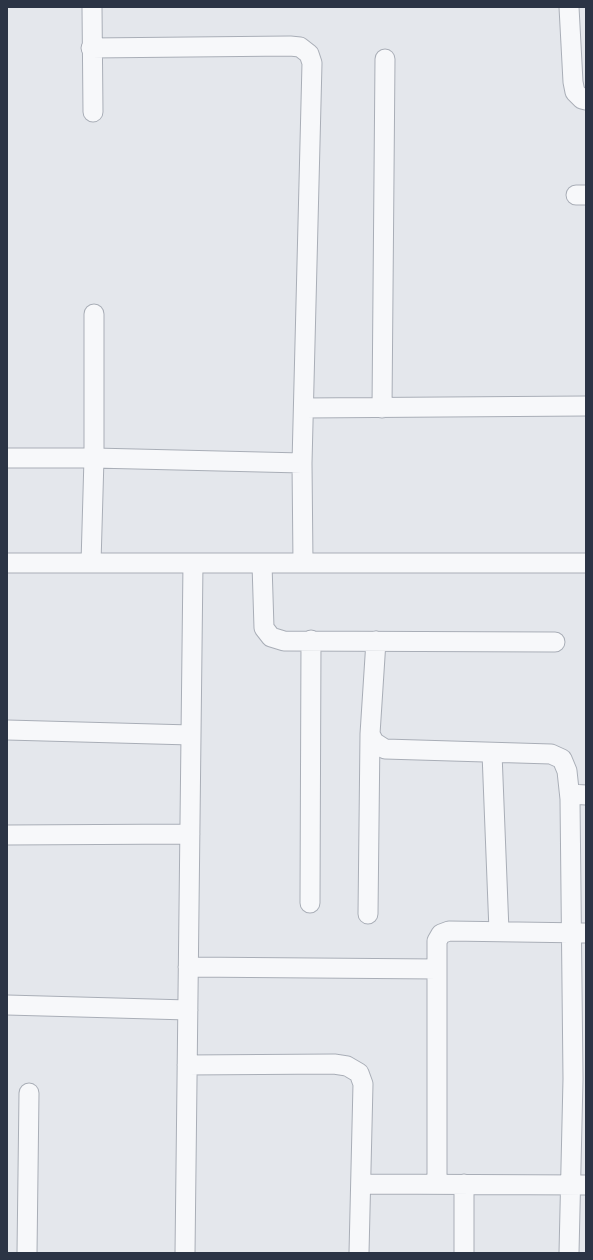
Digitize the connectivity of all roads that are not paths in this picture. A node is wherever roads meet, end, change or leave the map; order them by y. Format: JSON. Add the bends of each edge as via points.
{"nodes":[{"id":1,"x":92,"y":7,"type":"edge"},
{"id":2,"x":569,"y":7,"type":"edge"},
{"id":3,"x":91,"y":48,"type":"junction"},
{"id":4,"x":385,"y":59,"type":"dead end"},
{"id":5,"x":586,"y":100,"type":"edge"},
{"id":6,"x":93,"y":112,"type":"dead end"},
{"id":7,"x":94,"y":314,"type":"dead end"},
{"id":8,"x":586,"y":406,"type":"edge"},
{"id":9,"x":304,"y":408,"type":"junction"},
{"id":10,"x":382,"y":408,"type":"junction"},
{"id":11,"x":7,"y":458,"type":"edge"},
{"id":12,"x":94,"y":458,"type":"junction"},
{"id":13,"x":302,"y":463,"type":"junction"},
{"id":14,"x":7,"y":563,"type":"edge"},
{"id":15,"x":91,"y":563,"type":"junction"},
{"id":16,"x":193,"y":563,"type":"junction"},
{"id":17,"x":303,"y":563,"type":"junction"},
{"id":18,"x":586,"y":563,"type":"edge"},
{"id":19,"x":262,"y":564,"type":"junction"},
{"id":20,"x":311,"y":640,"type":"junction"},
{"id":21,"x":376,"y":641,"type":"junction"},
{"id":22,"x":555,"y":642,"type":"dead end"},
{"id":23,"x":7,"y":730,"type":"edge"},
{"id":24,"x":370,"y":734,"type":"junction"},
{"id":25,"x":191,"y":735,"type":"junction"},
{"id":26,"x":492,"y":752,"type":"junction"},
{"id":27,"x":578,"y":795,"type":"edge"},
{"id":28,"x":190,"y":834,"type":"junction"},
{"id":29,"x":7,"y":835,"type":"edge"},
{"id":30,"x":310,"y":903,"type":"dead end"},
{"id":31,"x":368,"y":914,"type":"dead end"},
{"id":32,"x":499,"y":931,"type":"junction"},
{"id":33,"x":579,"y":932,"type":"edge"},
{"id":34,"x":188,"y":967,"type":"junction"},
{"id":35,"x":437,"y":969,"type":"junction"},
{"id":36,"x":7,"y":1005,"type":"edge"},
{"id":37,"x":188,"y":1010,"type":"junction"},
{"id":38,"x":187,"y":1065,"type":"junction"},
{"id":39,"x":29,"y":1093,"type":"dead end"},
{"id":40,"x":361,"y":1184,"type":"junction"},
{"id":41,"x":437,"y":1184,"type":"junction"},
{"id":42,"x":464,"y":1184,"type":"junction"},
{"id":43,"x":578,"y":1185,"type":"edge"},
{"id":44,"x":27,"y":1253,"type":"edge"},
{"id":45,"x":185,"y":1253,"type":"edge"},
{"id":46,"x":359,"y":1253,"type":"edge"},
{"id":47,"x":464,"y":1253,"type":"edge"},
{"id":48,"x":569,"y":1253,"type":"edge"}],
"edges":[{"from":1,"to":3,"type":"street"},
{"from":2,"to":5,"type":"street","via":[[573,82],[575,92]]},
{"from":3,"to":6,"type":"street"},
{"from":3,"to":9,"type":"street","via":[[290,46],[300,47],[309,54],[312,70]]},
{"from":4,"to":10,"type":"street"},
{"from":7,"to":12,"type":"street"},
{"from":8,"to":10,"type":"street"},
{"from":9,"to":10,"type":"street"},
{"from":9,"to":13,"type":"street"},
{"from":11,"to":12,"type":"street"},
{"from":12,"to":13,"type":"street"},
{"from":12,"to":15,"type":"street"},
{"from":13,"to":17,"type":"street"},
{"from":14,"to":15,"type":"street"},
{"from":15,"to":16,"type":"street"},
{"from":16,"to":19,"type":"street"},
{"from":16,"to":25,"type":"street"},
{"from":17,"to":18,"type":"street"},
{"from":17,"to":19,"type":"street"},
{"from":19,"to":20,"type":"street","via":[[264,628],[271,637],[284,641]]},
{"from":20,"to":21,"type":"street"},
{"from":20,"to":30,"type":"street"},
{"from":21,"to":22,"type":"street"},
{"from":21,"to":24,"type":"street"},
{"from":23,"to":25,"type":"street"},
{"from":24,"to":26,"type":"street","via":[[374,742],[385,749]]},
{"from":24,"to":31,"type":"street"},
{"from":25,"to":28,"type":"street"},
{"from":26,"to":27,"type":"street","via":[[551,754],[562,759]]},
{"from":26,"to":32,"type":"street"},
{"from":27,"to":33,"type":"street"},
{"from":28,"to":29,"type":"street"},
{"from":28,"to":34,"type":"street"},
{"from":32,"to":33,"type":"street"},
{"from":32,"to":35,"type":"street","via":[[449,930],[441,934],[437,941]]},
{"from":33,"to":43,"type":"street","via":[[573,1079]]},
{"from":34,"to":35,"type":"street"},
{"from":34,"to":37,"type":"street"},
{"from":35,"to":41,"type":"street"},
{"from":36,"to":37,"type":"street"},
{"from":37,"to":38,"type":"street"},
{"from":38,"to":40,"type":"street","via":[[334,1064],[347,1066],[359,1073],[363,1084]]},
{"from":38,"to":45,"type":"street"},
{"from":39,"to":44,"type":"street"},
{"from":40,"to":41,"type":"street"},
{"from":40,"to":46,"type":"street"},
{"from":41,"to":42,"type":"street"},
{"from":42,"to":43,"type":"street"},
{"from":42,"to":47,"type":"street"},
{"from":43,"to":48,"type":"street"}]}
